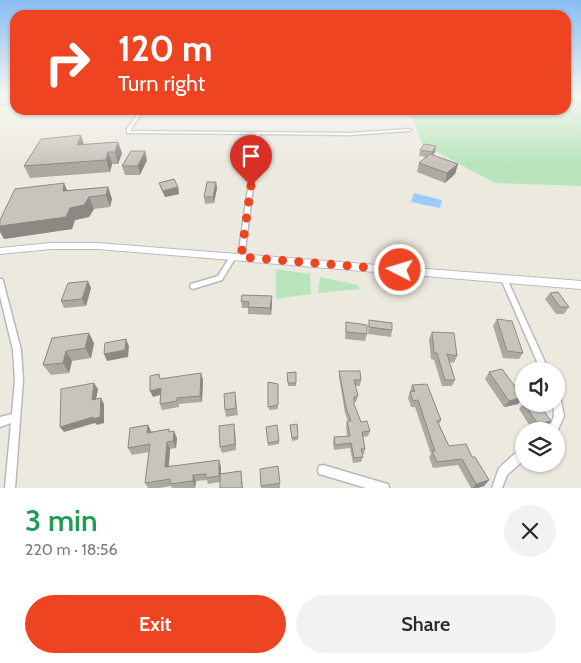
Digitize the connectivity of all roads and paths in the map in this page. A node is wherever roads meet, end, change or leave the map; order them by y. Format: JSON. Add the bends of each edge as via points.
{"nodes":[{"id":1,"x":136,"y":119,"type":"edge"},
{"id":2,"x":408,"y":130,"type":"dead end"},
{"id":3,"x":258,"y":133,"type":"junction"},
{"id":4,"x":0,"y":251,"type":"edge"},
{"id":5,"x":237,"y":257,"type":"junction"},
{"id":6,"x":504,"y":279,"type":"junction"},
{"id":7,"x":0,"y":281,"type":"edge"},
{"id":8,"x":581,"y":285,"type":"edge"},
{"id":9,"x":193,"y":286,"type":"dead end"},
{"id":10,"x":542,"y":362,"type":"edge"},
{"id":11,"x":16,"y":417,"type":"junction"},
{"id":12,"x":0,"y":422,"type":"edge"},
{"id":13,"x":515,"y":461,"type":"edge"},
{"id":14,"x":323,"y":470,"type":"dead end"},
{"id":15,"x":10,"y":488,"type":"edge"},
{"id":16,"x":384,"y":488,"type":"edge"},
{"id":17,"x":497,"y":488,"type":"edge"}],
"edges":[{"from":1,"to":3,"type":"street","via":[[130,132]]},
{"from":2,"to":3,"type":"street"},
{"from":3,"to":5,"type":"street"},
{"from":4,"to":5,"type":"main road","via":[[82,246]]},
{"from":5,"to":6,"type":"main road"},
{"from":5,"to":9,"type":"street","via":[[220,278]]},
{"from":6,"to":8,"type":"main road"},
{"from":6,"to":10,"type":"street"},
{"from":7,"to":11,"type":"street","via":[[17,350]]},
{"from":11,"to":12,"type":"street"},
{"from":11,"to":15,"type":"street"},
{"from":13,"to":17,"type":"street","via":[[503,472]]},
{"from":14,"to":16,"type":"street"}]}
